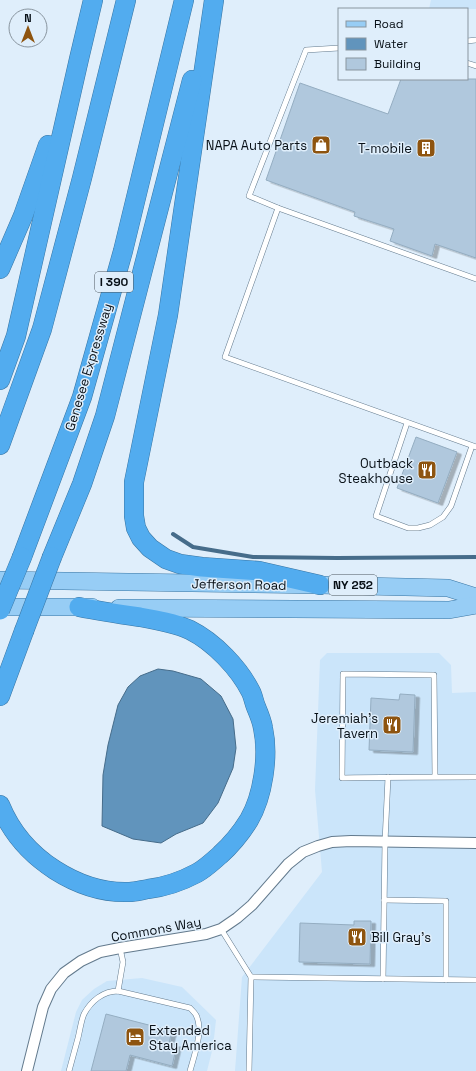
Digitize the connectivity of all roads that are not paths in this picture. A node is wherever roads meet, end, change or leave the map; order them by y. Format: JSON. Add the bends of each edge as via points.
{"nodes":[{"id":1,"x":93,"y":0,"type":"edge"},
{"id":2,"x":126,"y":0,"type":"edge"},
{"id":3,"x":184,"y":0,"type":"edge"},
{"id":4,"x":213,"y":0,"type":"edge"},
{"id":5,"x":338,"y":48,"type":"edge"},
{"id":6,"x":79,"y":58,"type":"junction"},
{"id":7,"x":278,"y":208,"type":"junction"},
{"id":8,"x":0,"y":269,"type":"edge"},
{"id":9,"x":476,"y":280,"type":"edge"},
{"id":10,"x":0,"y":380,"type":"edge"},
{"id":11,"x":407,"y":422,"type":"junction"},
{"id":12,"x":0,"y":445,"type":"edge"},
{"id":13,"x":474,"y":447,"type":"edge"},
{"id":14,"x":0,"y":580,"type":"edge"},
{"id":15,"x":320,"y":584,"type":"junction"},
{"id":16,"x":476,"y":596,"type":"edge"},
{"id":17,"x":476,"y":605,"type":"edge"},
{"id":18,"x":79,"y":607,"type":"junction"},
{"id":19,"x":0,"y":609,"type":"edge"},
{"id":20,"x":0,"y":696,"type":"edge"},
{"id":21,"x":388,"y":777,"type":"junction"},
{"id":22,"x":435,"y":777,"type":"junction"},
{"id":23,"x":476,"y":777,"type":"edge"},
{"id":24,"x":0,"y":804,"type":"edge"},
{"id":25,"x":385,"y":842,"type":"junction"},
{"id":26,"x":476,"y":843,"type":"edge"},
{"id":27,"x":384,"y":900,"type":"junction"},
{"id":28,"x":221,"y":929,"type":"junction"},
{"id":29,"x":120,"y":948,"type":"junction"},
{"id":30,"x":251,"y":977,"type":"junction"},
{"id":31,"x":383,"y":979,"type":"junction"},
{"id":32,"x":446,"y":980,"type":"junction"},
{"id":33,"x":476,"y":980,"type":"edge"},
{"id":34,"x":118,"y":991,"type":"junction"},
{"id":35,"x":26,"y":1071,"type":"edge"},
{"id":36,"x":69,"y":1071,"type":"edge"},
{"id":37,"x":190,"y":1071,"type":"edge"},
{"id":38,"x":249,"y":1071,"type":"edge"}],
"edges":[{"from":1,"to":6,"type":"highway"},
{"from":2,"to":12,"type":"highway","via":[[42,329]]},
{"from":3,"to":19,"type":"highway","name":"Genesee Expressway","number":"I 390","bridge":true,"via":[[123,251],[82,397]]},
{"from":4,"to":15,"type":"highway","via":[[168,315],[134,482],[136,528],[150,548],[166,559],[180,564],[259,571]]},
{"from":4,"to":20,"type":"highway","bridge":true,"via":[[105,416],[82,484]]},
{"from":5,"to":7,"type":"lane","via":[[306,50],[249,196]]},
{"from":6,"to":8,"type":"highway","via":[[24,216]]},
{"from":6,"to":10,"type":"highway","via":[[16,336]]},
{"from":7,"to":9,"type":"lane"},
{"from":7,"to":11,"type":"lane","via":[[225,357]]},
{"from":11,"to":13,"type":"lane"},
{"from":11,"to":13,"type":"lane","via":[[376,516],[389,521],[408,528],[418,528],[430,525],[443,517],[451,506]]},
{"from":14,"to":15,"type":"main road","name":"Jefferson Road","number":"NY 252"},
{"from":15,"to":16,"type":"main road","name":"Jefferson Road","number":"NY 252","via":[[448,588]]},
{"from":17,"to":18,"type":"main road","name":"Jefferson Road","number":"NY 252","via":[[449,610]]},
{"from":18,"to":19,"type":"main road","name":"Jefferson Road","number":"NY 252"},
{"from":18,"to":24,"type":"highway","via":[[166,622],[189,630],[224,655],[239,672],[250,691],[263,729],[265,746],[265,767],[250,818],[227,848],[198,872],[181,881],[129,892],[105,890],[80,883],[44,863],[14,832]]},
{"from":21,"to":22,"type":"lane"},
{"from":21,"to":22,"type":"lane","via":[[342,778],[343,674],[434,675]]},
{"from":21,"to":25,"type":"lane"},
{"from":22,"to":23,"type":"lane"},
{"from":25,"to":26,"type":"street","name":"Commons Way"},
{"from":25,"to":27,"type":"lane"},
{"from":25,"to":28,"type":"street","name":"Commons Way","via":[[332,842],[303,852],[288,864],[252,905]]},
{"from":27,"to":31,"type":"lane"},
{"from":27,"to":32,"type":"lane","via":[[446,901]]},
{"from":28,"to":29,"type":"street","name":"Commons Way","via":[[206,934]]},
{"from":28,"to":30,"type":"lane"},
{"from":29,"to":34,"type":"lane","via":[[123,962]]},
{"from":29,"to":35,"type":"street","name":"Commons Way","via":[[100,952],[81,960],[64,973],[51,989],[43,1007]]},
{"from":30,"to":31,"type":"lane"},
{"from":30,"to":38,"type":"lane"},
{"from":31,"to":32,"type":"lane"},
{"from":32,"to":33,"type":"lane"},
{"from":34,"to":36,"type":"lane","via":[[104,994],[90,1005],[84,1015]]},
{"from":34,"to":37,"type":"lane","via":[[190,1008],[197,1016],[199,1028]]}]}
